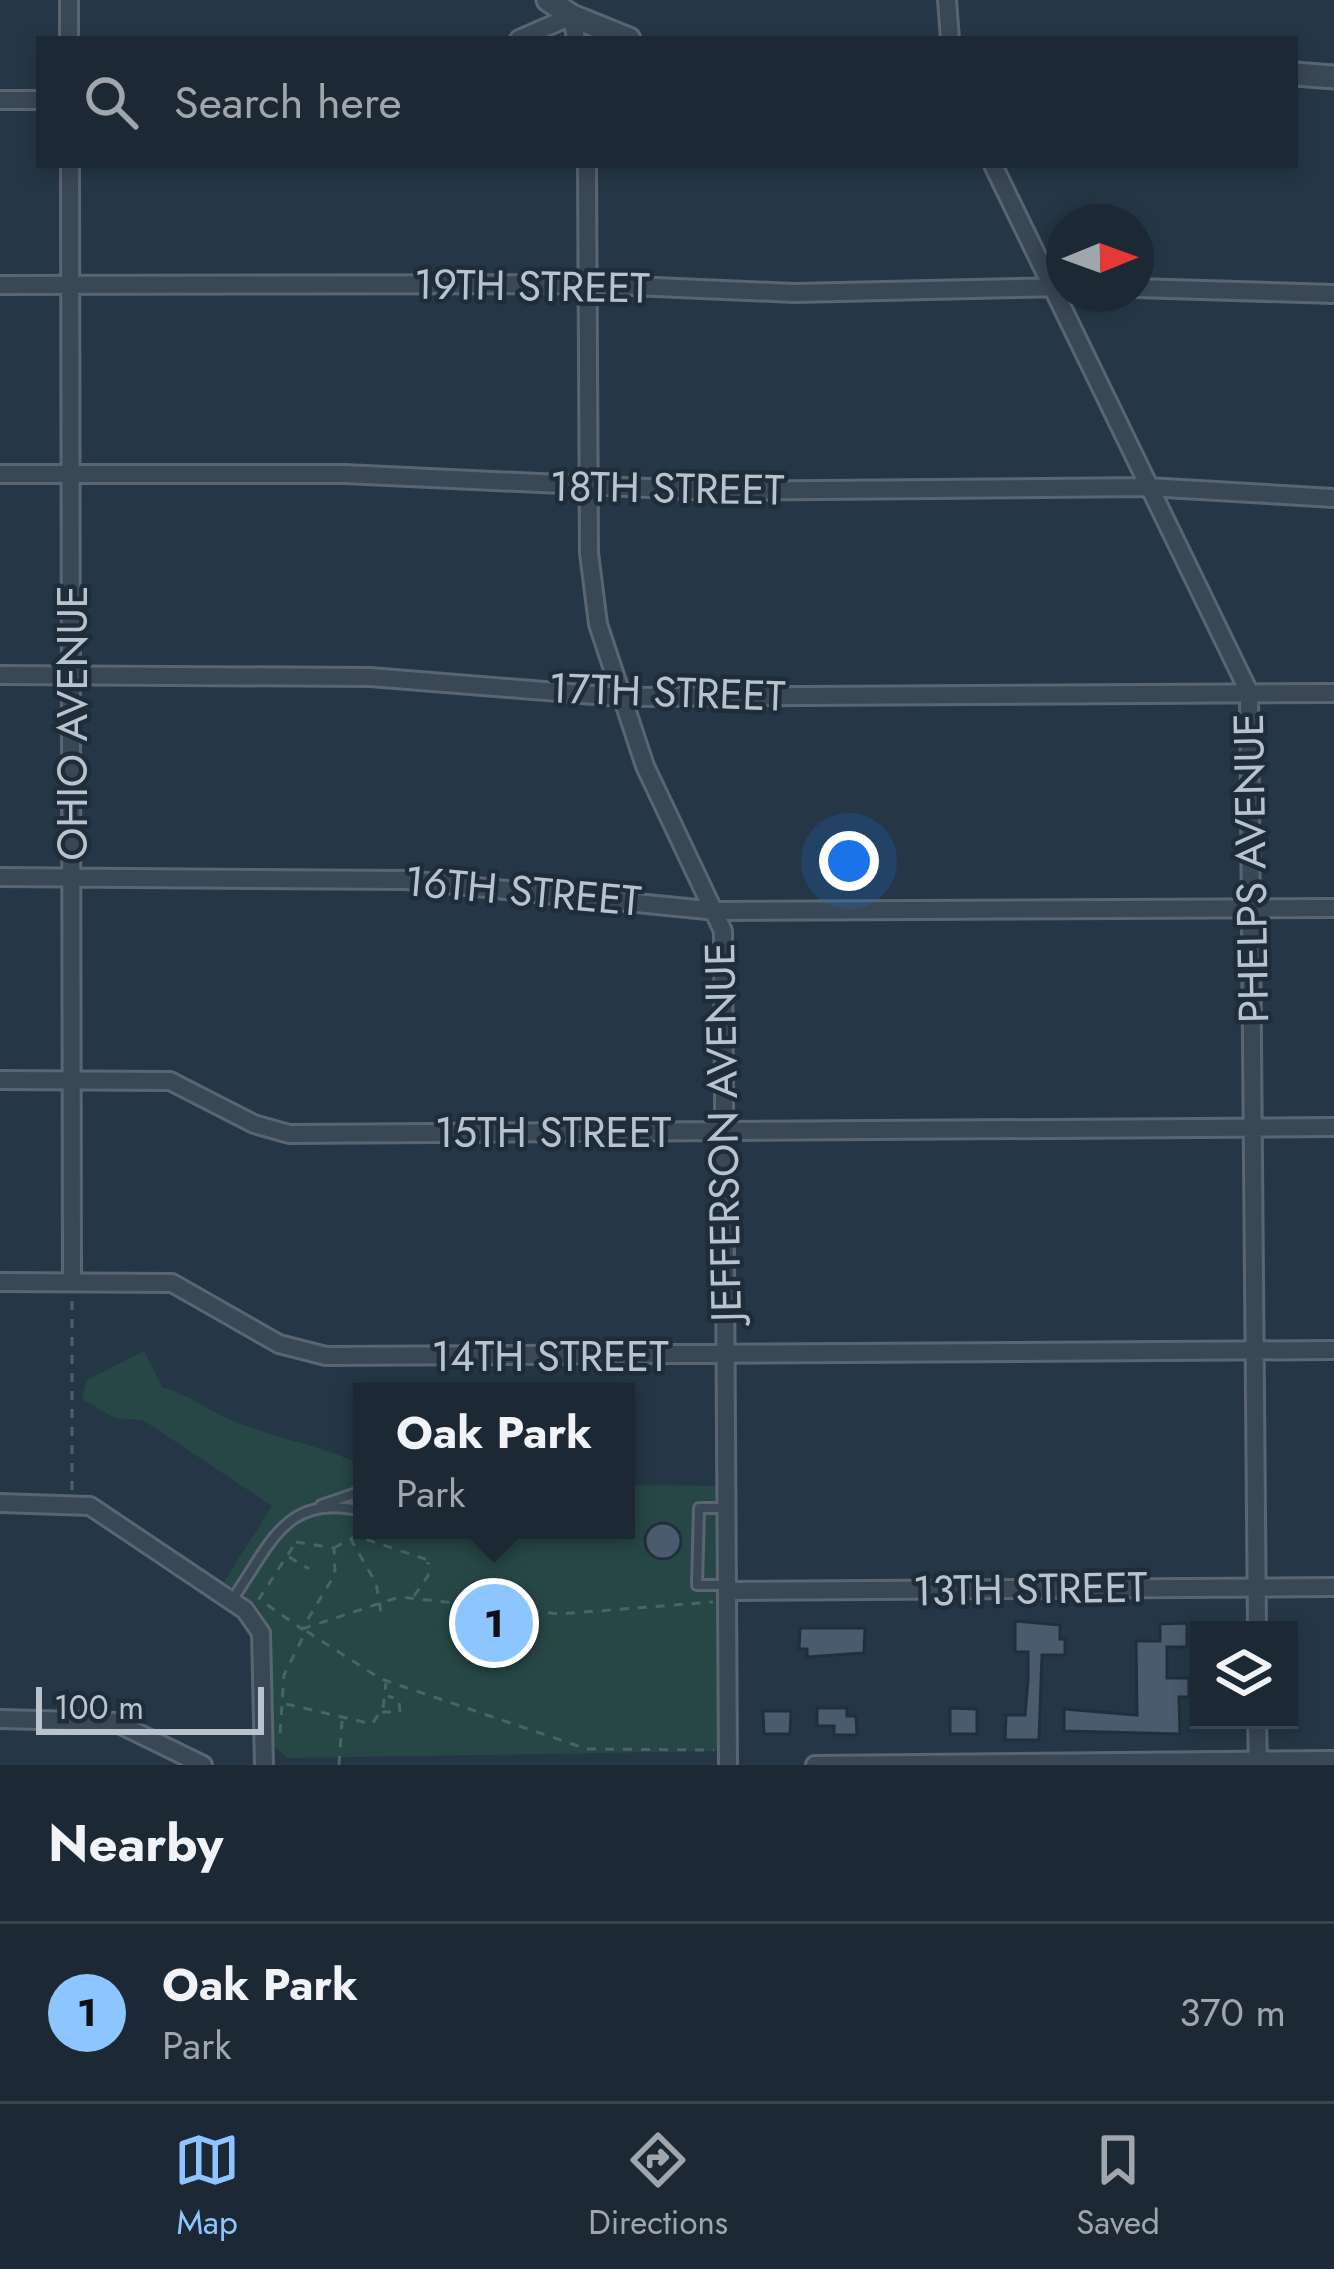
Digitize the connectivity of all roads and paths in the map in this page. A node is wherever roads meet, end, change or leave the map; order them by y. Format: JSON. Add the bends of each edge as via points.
{"nodes":[{"id":1,"x":69,"y":0,"type":"edge"},
{"id":2,"x":548,"y":0,"type":"edge"},
{"id":3,"x":947,"y":0,"type":"edge"},
{"id":4,"x":574,"y":28,"type":"edge"},
{"id":5,"x":69,"y":36,"type":"edge"},
{"id":6,"x":534,"y":36,"type":"edge"},
{"id":7,"x":614,"y":36,"type":"edge"},
{"id":8,"x":950,"y":36,"type":"edge"},
{"id":9,"x":1298,"y":74,"type":"edge"},
{"id":10,"x":1334,"y":77,"type":"edge"},
{"id":11,"x":0,"y":100,"type":"edge"},
{"id":12,"x":36,"y":100,"type":"edge"},
{"id":13,"x":70,"y":168,"type":"edge"},
{"id":14,"x":587,"y":168,"type":"edge"},
{"id":15,"x":995,"y":168,"type":"edge"},
{"id":16,"x":1046,"y":266,"type":"edge"},
{"id":17,"x":587,"y":284,"type":"junction"},
{"id":18,"x":0,"y":285,"type":"edge"},
{"id":19,"x":70,"y":286,"type":"junction"},
{"id":20,"x":1046,"y":287,"type":"edge"},
{"id":21,"x":1154,"y":288,"type":"edge"},
{"id":22,"x":1334,"y":294,"type":"edge"},
{"id":23,"x":1068,"y":312,"type":"edge"},
{"id":24,"x":0,"y":473,"type":"edge"},
{"id":25,"x":70,"y":473,"type":"junction"},
{"id":26,"x":1148,"y":487,"type":"junction"},
{"id":27,"x":587,"y":489,"type":"junction"},
{"id":28,"x":1334,"y":498,"type":"edge"},
{"id":29,"x":0,"y":675,"type":"edge"},
{"id":30,"x":70,"y":675,"type":"junction"},
{"id":31,"x":1249,"y":692,"type":"junction"},
{"id":32,"x":1334,"y":693,"type":"edge"},
{"id":33,"x":619,"y":697,"type":"junction"},
{"id":34,"x":0,"y":877,"type":"edge"},
{"id":35,"x":72,"y":877,"type":"junction"},
{"id":36,"x":1334,"y":908,"type":"edge"},
{"id":37,"x":1252,"y":909,"type":"junction"},
{"id":38,"x":717,"y":911,"type":"junction"},
{"id":39,"x":0,"y":1080,"type":"edge"},
{"id":40,"x":73,"y":1080,"type":"junction"},
{"id":41,"x":1253,"y":1127,"type":"junction"},
{"id":42,"x":1334,"y":1127,"type":"edge"},
{"id":43,"x":723,"y":1131,"type":"junction"},
{"id":44,"x":0,"y":1282,"type":"edge"},
{"id":45,"x":72,"y":1282,"type":"junction"},
{"id":46,"x":1255,"y":1350,"type":"junction"},
{"id":47,"x":1334,"y":1350,"type":"edge"},
{"id":48,"x":726,"y":1355,"type":"junction"},
{"id":49,"x":353,"y":1494,"type":"edge"},
{"id":50,"x":72,"y":1502,"type":"junction"},
{"id":51,"x":0,"y":1503,"type":"edge"},
{"id":52,"x":726,"y":1508,"type":"junction"},
{"id":53,"x":314,"y":1509,"type":"junction"},
{"id":54,"x":353,"y":1510,"type":"edge"},
{"id":55,"x":350,"y":1538,"type":"junction"},
{"id":56,"x":353,"y":1539,"type":"edge"},
{"id":57,"x":353,"y":1539,"type":"edge"},
{"id":58,"x":334,"y":1548,"type":"junction"},
{"id":59,"x":287,"y":1556,"type":"junction"},
{"id":60,"x":309,"y":1570,"type":"dead end"},
{"id":61,"x":1334,"y":1587,"type":"edge"},
{"id":62,"x":1257,"y":1588,"type":"junction"},
{"id":63,"x":727,"y":1592,"type":"junction"},
{"id":64,"x":414,"y":1598,"type":"junction"},
{"id":65,"x":380,"y":1600,"type":"junction"},
{"id":66,"x":232,"y":1601,"type":"junction"},
{"id":67,"x":382,"y":1618,"type":"dead end"},
{"id":68,"x":1257,"y":1621,"type":"edge"},
{"id":69,"x":304,"y":1630,"type":"junction"},
{"id":70,"x":386,"y":1681,"type":"junction"},
{"id":71,"x":404,"y":1687,"type":"junction"},
{"id":72,"x":387,"y":1696,"type":"junction"},
{"id":73,"x":397,"y":1699,"type":"junction"},
{"id":74,"x":284,"y":1704,"type":"junction"},
{"id":75,"x":382,"y":1712,"type":"junction"},
{"id":76,"x":0,"y":1719,"type":"edge"},
{"id":77,"x":343,"y":1719,"type":"junction"},
{"id":78,"x":1257,"y":1729,"type":"edge"},
{"id":79,"x":278,"y":1745,"type":"dead end"},
{"id":80,"x":728,"y":1757,"type":"edge"},
{"id":81,"x":1334,"y":1760,"type":"edge"},
{"id":82,"x":1258,"y":1763,"type":"edge"},
{"id":83,"x":203,"y":1765,"type":"edge"},
{"id":84,"x":264,"y":1765,"type":"edge"},
{"id":85,"x":339,"y":1765,"type":"edge"},
{"id":86,"x":815,"y":1765,"type":"edge"}],
"edges":[{"from":1,"to":5,"type":"street"},
{"from":2,"to":4,"type":"street"},
{"from":3,"to":8,"type":"street"},
{"from":4,"to":6,"type":"street"},
{"from":4,"to":7,"type":"street"},
{"from":9,"to":10,"type":"street"},
{"from":11,"to":12,"type":"street"},
{"from":13,"to":19,"type":"street","name":"OHIO AVENUE"},
{"from":14,"to":17,"type":"street","name":"JEFFERSON AVENUE"},
{"from":15,"to":16,"type":"street","name":"PHELPS AVENUE"},
{"from":17,"to":19,"type":"street","name":"19TH STREET"},
{"from":17,"to":20,"type":"street","name":"19TH STREET","via":[[794,293]]},
{"from":17,"to":27,"type":"street","name":"JEFFERSON AVENUE"},
{"from":18,"to":19,"type":"street","name":"19TH STREET"},
{"from":19,"to":25,"type":"street","name":"OHIO AVENUE"},
{"from":21,"to":22,"type":"street"},
{"from":23,"to":26,"type":"street","name":"PHELPS AVENUE"},
{"from":24,"to":25,"type":"street","name":"18TH STREET"},
{"from":25,"to":27,"type":"street","name":"18TH STREET","via":[[344,474]]},
{"from":25,"to":30,"type":"street","name":"OHIO AVENUE"},
{"from":26,"to":27,"type":"street","name":"18TH STREET"},
{"from":26,"to":28,"type":"street","name":"18TH STREET"},
{"from":26,"to":31,"type":"street","name":"PHELPS AVENUE"},
{"from":27,"to":33,"type":"street","name":"JEFFERSON AVENUE","via":[[592,588]]},
{"from":29,"to":30,"type":"street","name":"17TH STREET"},
{"from":30,"to":33,"type":"street","name":"17TH STREET","via":[[370,677]]},
{"from":30,"to":35,"type":"street","name":"OHIO AVENUE"},
{"from":31,"to":32,"type":"street","name":"17TH STREET"},
{"from":31,"to":33,"type":"street","name":"17TH STREET"},
{"from":31,"to":37,"type":"street","name":"PHELPS AVENUE"},
{"from":33,"to":38,"type":"street","name":"JEFFERSON AVENUE"},
{"from":34,"to":35,"type":"street","name":"16TH STREET"},
{"from":35,"to":38,"type":"street","name":"16TH STREET","via":[[406,880]]},
{"from":35,"to":40,"type":"street","name":"OHIO AVENUE"},
{"from":36,"to":37,"type":"street","name":"16TH STREET"},
{"from":37,"to":38,"type":"street","name":"16TH STREET"},
{"from":37,"to":41,"type":"street","name":"PHELPS AVENUE"},
{"from":38,"to":43,"type":"street","name":"JEFFERSON AVENUE","via":[[726,967]]},
{"from":39,"to":40,"type":"street","name":"15TH STREET"},
{"from":40,"to":43,"type":"street","name":"15TH STREET","via":[[170,1081],[289,1134]]},
{"from":40,"to":45,"type":"street","name":"OHIO AVENUE"},
{"from":41,"to":42,"type":"street","name":"15TH STREET"},
{"from":41,"to":43,"type":"street","name":"15TH STREET"},
{"from":41,"to":46,"type":"street","name":"PHELPS AVENUE"},
{"from":43,"to":48,"type":"street","name":"JEFFERSON AVENUE"},
{"from":44,"to":45,"type":"street","name":"14TH STREET"},
{"from":45,"to":48,"type":"street","name":"14TH STREET","via":[[172,1283],[279,1344],[326,1355]]},
{"from":45,"to":50,"type":"path"},
{"from":46,"to":47,"type":"street","name":"14TH STREET"},
{"from":46,"to":48,"type":"street","name":"14TH STREET"},
{"from":46,"to":62,"type":"street","name":"PHELPS AVENUE"},
{"from":48,"to":52,"type":"street","name":"JEFFERSON AVENUE"},
{"from":49,"to":53,"type":"lane"},
{"from":50,"to":51,"type":"street"},
{"from":50,"to":66,"type":"street","via":[[107,1515]]},
{"from":52,"to":63,"type":"street","name":"JEFFERSON AVENUE"},
{"from":52,"to":63,"type":"lane","via":[[700,1508],[697,1585]]},
{"from":53,"to":54,"type":"lane"},
{"from":53,"to":66,"type":"lane","via":[[292,1514]]},
{"from":55,"to":56,"type":"path"},
{"from":55,"to":58,"type":"path"},
{"from":55,"to":65,"type":"path"},
{"from":57,"to":64,"type":"path","via":[[429,1561]]},
{"from":58,"to":59,"type":"path","via":[[296,1542]]},
{"from":58,"to":69,"type":"path","via":[[335,1574]]},
{"from":59,"to":60,"type":"path"},
{"from":59,"to":69,"type":"path","via":[[259,1599]]},
{"from":61,"to":62,"type":"street","name":"13TH STREET"},
{"from":62,"to":63,"type":"street","name":"13TH STREET"},
{"from":62,"to":68,"type":"street","name":"PHELPS AVENUE"},
{"from":63,"to":64,"type":"path","via":[[559,1614]]},
{"from":63,"to":80,"type":"street","name":"JEFFERSON AVENUE"},
{"from":64,"to":65,"type":"path"},
{"from":65,"to":67,"type":"path"},
{"from":65,"to":69,"type":"path"},
{"from":66,"to":84,"type":"street","via":[[261,1633]]},
{"from":69,"to":70,"type":"path"},
{"from":69,"to":74,"type":"path","via":[[284,1675]]},
{"from":70,"to":71,"type":"path"},
{"from":70,"to":72,"type":"path"},
{"from":71,"to":73,"type":"path"},
{"from":71,"to":80,"type":"path","via":[[592,1751]]},
{"from":72,"to":73,"type":"path"},
{"from":72,"to":75,"type":"path"},
{"from":73,"to":75,"type":"path","via":[[400,1712]]},
{"from":74,"to":77,"type":"path"},
{"from":74,"to":79,"type":"path"},
{"from":75,"to":77,"type":"path","via":[[368,1725]]},
{"from":76,"to":83,"type":"street","via":[[104,1720]]},
{"from":77,"to":85,"type":"path"},
{"from":78,"to":82,"type":"street"},
{"from":81,"to":82,"type":"street"},
{"from":82,"to":86,"type":"street"}]}
